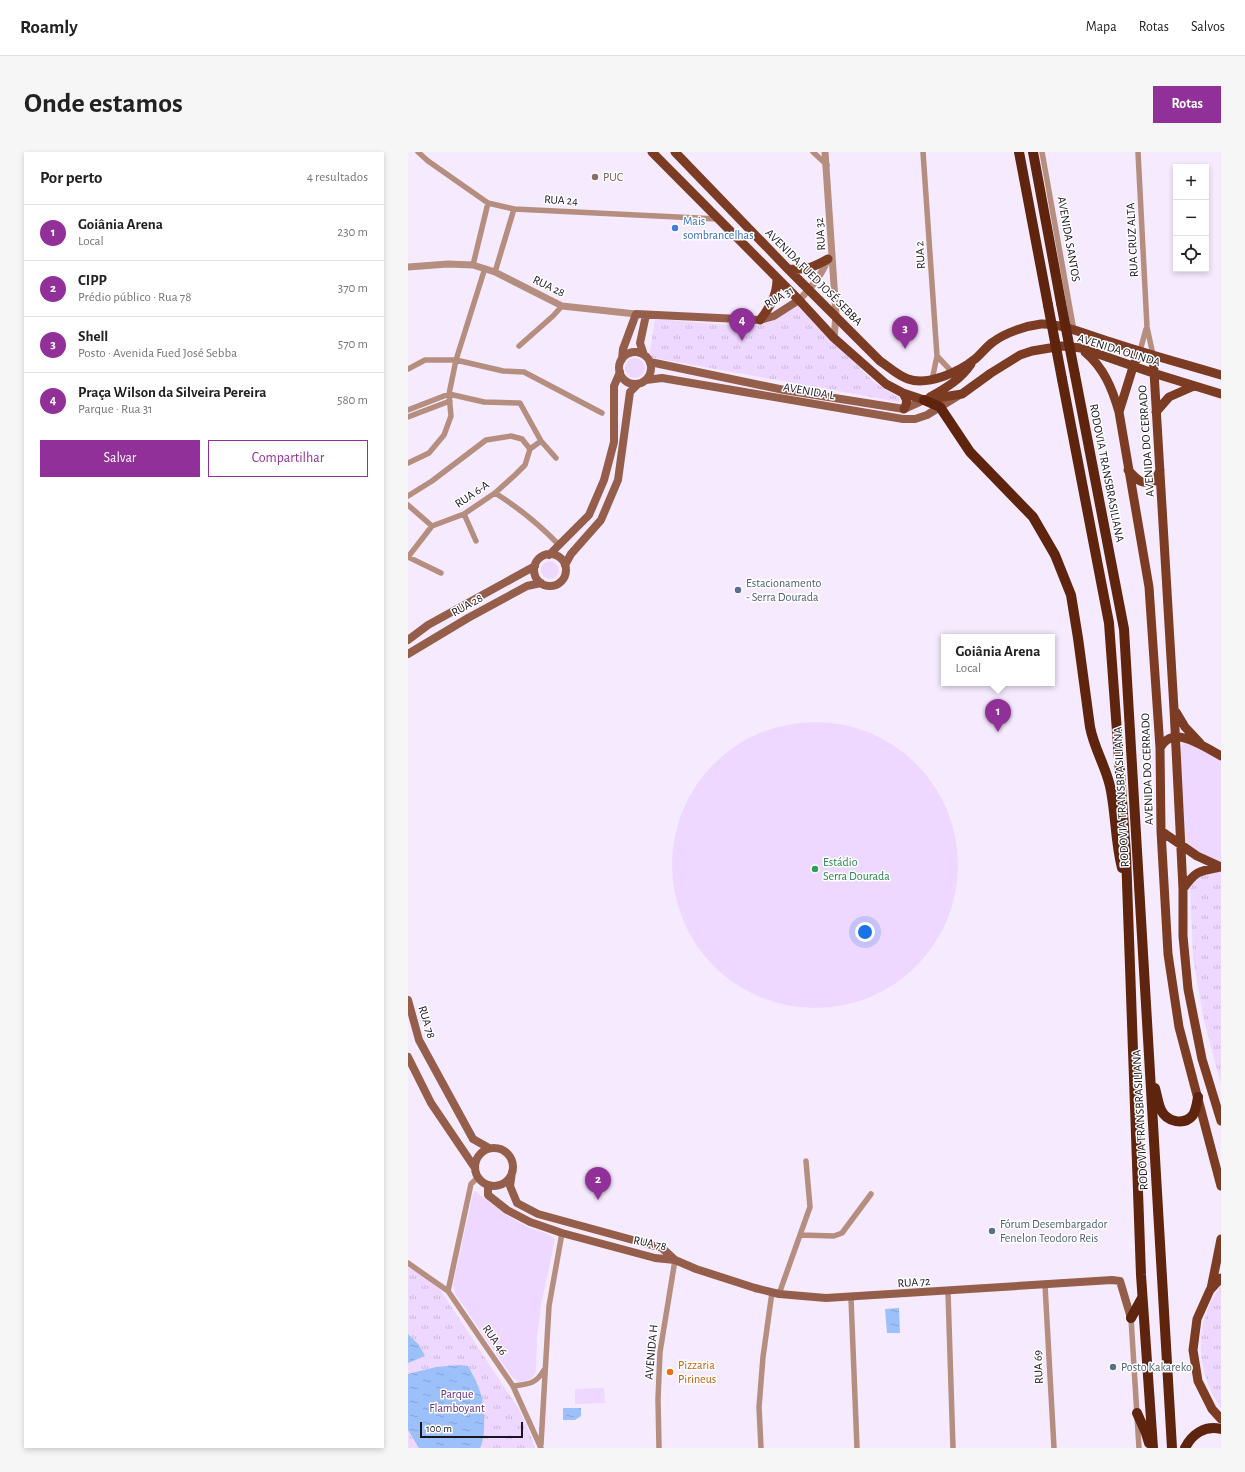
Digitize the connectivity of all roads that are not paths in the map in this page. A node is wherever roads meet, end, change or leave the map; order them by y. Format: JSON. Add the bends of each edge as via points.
{"nodes":[{"id":1,"x":418,"y":152,"type":"edge"},
{"id":2,"x":652,"y":152,"type":"edge"},
{"id":3,"x":675,"y":152,"type":"edge"},
{"id":4,"x":813,"y":152,"type":"edge"},
{"id":5,"x":825,"y":152,"type":"edge"},
{"id":6,"x":923,"y":152,"type":"edge"},
{"id":7,"x":1019,"y":152,"type":"edge"},
{"id":8,"x":1033,"y":152,"type":"edge"},
{"id":9,"x":1042,"y":152,"type":"edge"},
{"id":10,"x":1138,"y":152,"type":"edge"},
{"id":11,"x":827,"y":165,"type":"junction"},
{"id":12,"x":488,"y":203,"type":"junction"},
{"id":13,"x":514,"y":209,"type":"junction"},
{"id":14,"x":720,"y":219,"type":"junction"},
{"id":15,"x":832,"y":246,"type":"junction"},
{"id":16,"x":828,"y":259,"type":"junction"},
{"id":17,"x":473,"y":265,"type":"junction"},
{"id":18,"x":408,"y":267,"type":"edge"},
{"id":19,"x":485,"y":268,"type":"junction"},
{"id":20,"x":788,"y":269,"type":"junction"},
{"id":21,"x":495,"y":272,"type":"junction"},
{"id":22,"x":777,"y":279,"type":"junction"},
{"id":23,"x":809,"y":290,"type":"junction"},
{"id":24,"x":799,"y":300,"type":"junction"},
{"id":25,"x":562,"y":306,"type":"junction"},
{"id":26,"x":636,"y":314,"type":"junction"},
{"id":27,"x":646,"y":314,"type":"junction"},
{"id":28,"x":836,"y":315,"type":"junction"},
{"id":29,"x":760,"y":320,"type":"junction"},
{"id":30,"x":1147,"y":326,"type":"junction"},
{"id":31,"x":1074,"y":331,"type":"junction"},
{"id":32,"x":834,"y":338,"type":"junction"},
{"id":33,"x":519,"y":346,"type":"dead end"},
{"id":34,"x":1081,"y":348,"type":"junction"},
{"id":35,"x":1140,"y":351,"type":"junction"},
{"id":36,"x":644,"y":355,"type":"junction"},
{"id":37,"x":1152,"y":355,"type":"junction"},
{"id":38,"x":937,"y":356,"type":"junction"},
{"id":39,"x":622,"y":359,"type":"junction"},
{"id":40,"x":456,"y":360,"type":"junction"},
{"id":41,"x":974,"y":360,"type":"junction"},
{"id":42,"x":650,"y":362,"type":"junction"},
{"id":43,"x":1133,"y":367,"type":"junction"},
{"id":44,"x":408,"y":369,"type":"edge"},
{"id":45,"x":620,"y":372,"type":"junction"},
{"id":46,"x":953,"y":373,"type":"junction"},
{"id":47,"x":1153,"y":374,"type":"junction"},
{"id":48,"x":1221,"y":375,"type":"edge"},
{"id":49,"x":646,"y":380,"type":"junction"},
{"id":50,"x":932,"y":380,"type":"junction"},
{"id":51,"x":638,"y":384,"type":"junction"},
{"id":52,"x":1194,"y":386,"type":"junction"},
{"id":53,"x":903,"y":393,"type":"junction"},
{"id":54,"x":449,"y":394,"type":"junction"},
{"id":55,"x":783,"y":394,"type":"junction"},
{"id":56,"x":962,"y":394,"type":"junction"},
{"id":57,"x":1221,"y":394,"type":"edge"},
{"id":58,"x":924,"y":400,"type":"junction"},
{"id":59,"x":450,"y":401,"type":"junction"},
{"id":60,"x":940,"y":407,"type":"junction"},
{"id":61,"x":408,"y":410,"type":"edge"},
{"id":62,"x":904,"y":410,"type":"junction"},
{"id":63,"x":1119,"y":412,"type":"junction"},
{"id":64,"x":1156,"y":412,"type":"junction"},
{"id":65,"x":602,"y":413,"type":"dead end"},
{"id":66,"x":408,"y":417,"type":"edge"},
{"id":67,"x":541,"y":441,"type":"junction"},
{"id":68,"x":530,"y":450,"type":"junction"},
{"id":69,"x":556,"y":458,"type":"dead end"},
{"id":70,"x":408,"y":464,"type":"edge"},
{"id":71,"x":1128,"y":470,"type":"junction"},
{"id":72,"x":1161,"y":470,"type":"junction"},
{"id":73,"x":495,"y":493,"type":"junction"},
{"id":74,"x":408,"y":496,"type":"edge"},
{"id":75,"x":408,"y":505,"type":"edge"},
{"id":76,"x":464,"y":514,"type":"junction"},
{"id":77,"x":432,"y":526,"type":"junction"},
{"id":78,"x":476,"y":541,"type":"dead end"},
{"id":79,"x":559,"y":545,"type":"junction"},
{"id":80,"x":549,"y":554,"type":"junction"},
{"id":81,"x":408,"y":557,"type":"edge"},
{"id":82,"x":565,"y":565,"type":"junction"},
{"id":83,"x":535,"y":566,"type":"junction"},
{"id":84,"x":441,"y":573,"type":"dead end"},
{"id":85,"x":541,"y":583,"type":"junction"},
{"id":86,"x":408,"y":640,"type":"edge"},
{"id":87,"x":408,"y":654,"type":"edge"},
{"id":88,"x":1174,"y":709,"type":"junction"},
{"id":89,"x":1176,"y":737,"type":"junction"},
{"id":90,"x":1203,"y":745,"type":"junction"},
{"id":91,"x":1160,"y":748,"type":"junction"},
{"id":92,"x":1221,"y":756,"type":"edge"},
{"id":93,"x":1161,"y":831,"type":"junction"},
{"id":94,"x":1181,"y":845,"type":"junction"},
{"id":95,"x":1221,"y":867,"type":"edge"},
{"id":96,"x":1127,"y":885,"type":"junction"},
{"id":97,"x":1183,"y":889,"type":"junction"},
{"id":98,"x":408,"y":1000,"type":"edge"},
{"id":99,"x":408,"y":1057,"type":"edge"},
{"id":100,"x":1150,"y":1069,"type":"junction"},
{"id":101,"x":1198,"y":1097,"type":"junction"},
{"id":102,"x":1221,"y":1121,"type":"edge"},
{"id":103,"x":490,"y":1148,"type":"junction"},
{"id":104,"x":806,"y":1161,"type":"dead end"},
{"id":105,"x":475,"y":1168,"type":"junction"},
{"id":106,"x":512,"y":1172,"type":"junction"},
{"id":107,"x":478,"y":1177,"type":"junction"},
{"id":108,"x":488,"y":1184,"type":"junction"},
{"id":109,"x":1221,"y":1186,"type":"edge"},
{"id":110,"x":871,"y":1194,"type":"dead end"},
{"id":111,"x":562,"y":1233,"type":"junction"},
{"id":112,"x":800,"y":1235,"type":"junction"},
{"id":113,"x":1221,"y":1239,"type":"edge"},
{"id":114,"x":675,"y":1260,"type":"junction"},
{"id":115,"x":408,"y":1263,"type":"edge"},
{"id":116,"x":1221,"y":1278,"type":"edge"},
{"id":117,"x":1045,"y":1285,"type":"junction"},
{"id":118,"x":1210,"y":1290,"type":"junction"},
{"id":119,"x":448,"y":1291,"type":"junction"},
{"id":120,"x":948,"y":1292,"type":"junction"},
{"id":121,"x":775,"y":1293,"type":"junction"},
{"id":122,"x":851,"y":1298,"type":"junction"},
{"id":123,"x":1142,"y":1298,"type":"junction"},
{"id":124,"x":1131,"y":1318,"type":"junction"},
{"id":125,"x":544,"y":1370,"type":"junction"},
{"id":126,"x":513,"y":1386,"type":"junction"},
{"id":127,"x":1137,"y":1413,"type":"junction"},
{"id":128,"x":1221,"y":1419,"type":"edge"},
{"id":129,"x":1221,"y":1429,"type":"edge"},
{"id":130,"x":541,"y":1447,"type":"edge"},
{"id":131,"x":659,"y":1448,"type":"edge"},
{"id":132,"x":761,"y":1448,"type":"edge"},
{"id":133,"x":857,"y":1448,"type":"edge"},
{"id":134,"x":953,"y":1448,"type":"edge"},
{"id":135,"x":1054,"y":1448,"type":"edge"},
{"id":136,"x":1139,"y":1448,"type":"edge"},
{"id":137,"x":1150,"y":1448,"type":"edge"},
{"id":138,"x":1153,"y":1448,"type":"edge"},
{"id":139,"x":1172,"y":1448,"type":"edge"},
{"id":140,"x":1185,"y":1448,"type":"edge"}],
"edges":[{"from":1,"to":12,"type":"street","name":"RUA 24"},
{"from":2,"to":14,"type":"main road"},
{"from":3,"to":20,"type":"main road","name":"AVENIDA FUED JOSÉ SEBBA"},
{"from":4,"to":11,"type":"street"},
{"from":5,"to":11,"type":"street","name":"RUA 32"},
{"from":6,"to":38,"type":"street","name":"RUA 2"},
{"from":7,"to":96,"type":"highway","name":"RODOVIA TRANSBRASILIANA","bridge":true,"via":[[1109,622]]},
{"from":8,"to":100,"type":"highway","name":"RODOVIA TRANSBRASILIANA","bridge":true,"via":[[1124,629]]},
{"from":9,"to":31,"type":"street","name":"AVENIDA SANTOS"},
{"from":10,"to":30,"type":"street","name":"RUA CRUZ ALTA"},
{"from":11,"to":15,"type":"street","name":"RUA 32"},
{"from":12,"to":13,"type":"street","name":"RUA 24"},
{"from":12,"to":17,"type":"street"},
{"from":13,"to":14,"type":"street","name":"RUA 24"},
{"from":13,"to":21,"type":"street"},
{"from":14,"to":22,"type":"main road"},
{"from":15,"to":16,"type":"street","name":"RUA 31"},
{"from":15,"to":28,"type":"street","name":"RUA 32"},
{"from":16,"to":20,"type":"main road","via":[[809,269]]},
{"from":16,"to":23,"type":"street","name":"RUA 31"},
{"from":17,"to":18,"type":"street","name":"RUA 28"},
{"from":17,"to":19,"type":"street","name":"RUA 28"},
{"from":19,"to":21,"type":"street","name":"RUA 28"},
{"from":19,"to":40,"type":"street"},
{"from":20,"to":23,"type":"main road","name":"AVENIDA FUED JOSÉ SEBBA"},
{"from":21,"to":25,"type":"street","name":"RUA 28"},
{"from":22,"to":24,"type":"main road"},
{"from":22,"to":29,"type":"main road","via":[[775,296],[770,308]]},
{"from":23,"to":24,"type":"street","name":"RUA 31"},
{"from":23,"to":28,"type":"main road","name":"AVENIDA FUED JOSÉ SEBBA"},
{"from":24,"to":29,"type":"main road","name":"RUA 31","via":[[774,316]]},
{"from":24,"to":32,"type":"main road"},
{"from":25,"to":26,"type":"street","name":"RUA 28"},
{"from":25,"to":33,"type":"street"},
{"from":26,"to":27,"type":"main road","name":"RUA 31"},
{"from":26,"to":39,"type":"main road","via":[[623,349]]},
{"from":27,"to":29,"type":"main road","name":"RUA 31"},
{"from":27,"to":36,"type":"main road","via":[[640,343]]},
{"from":28,"to":32,"type":"street","name":"RUA 32"},
{"from":28,"to":50,"type":"main road","name":"AVENIDA FUED JOSÉ SEBBA","via":[[880,361],[896,373],[913,380]]},
{"from":30,"to":35,"type":"street","name":"RUA CRUZ ALTA"},
{"from":30,"to":37,"type":"street","name":"RUA CRUZ ALTA"},
{"from":31,"to":35,"type":"main road","name":"AVENIDA OLINDA"},
{"from":31,"to":41,"type":"main road","name":"AVENIDA OLINDA","via":[[1058,325],[1040,324],[1014,331],[993,342]]},
{"from":32,"to":53,"type":"main road","via":[[886,384]]},
{"from":34,"to":43,"type":"main road","name":"AVENIDA OLINDA"},
{"from":34,"to":56,"type":"main road","name":"AVENIDA OLINDA","via":[[1062,346],[1026,353],[991,373]]},
{"from":34,"to":63,"type":"main road","via":[[1095,361],[1112,388]]},
{"from":35,"to":37,"type":"main road","name":"AVENIDA OLINDA"},
{"from":35,"to":43,"type":"main road","name":"AVENIDA DO CERRADO"},
{"from":36,"to":39,"type":"main road","via":[[635,352]]},
{"from":36,"to":42,"type":"main road"},
{"from":37,"to":47,"type":"main road","name":"AVENIDA DO CERRADO"},
{"from":37,"to":48,"type":"main road","name":"AVENIDA OLINDA"},
{"from":38,"to":46,"type":"street"},
{"from":38,"to":50,"type":"street","name":"RUA 2"},
{"from":39,"to":45,"type":"main road"},
{"from":40,"to":44,"type":"street","via":[[424,360]]},
{"from":40,"to":54,"type":"street"},
{"from":40,"to":65,"type":"street","via":[[503,371],[524,372]]},
{"from":41,"to":46,"type":"main road","name":"AVENIDA OLINDA"},
{"from":41,"to":58,"type":"main road","via":[[967,371],[948,388]]},
{"from":42,"to":49,"type":"main road","via":[[651,371]]},
{"from":42,"to":55,"type":"main road","name":"AVENIDA L"},
{"from":43,"to":47,"type":"main road","name":"AVENIDA OLINDA"},
{"from":43,"to":63,"type":"main road","name":"AVENIDA DO CERRADO"},
{"from":45,"to":51,"type":"main road","via":[[625,380]]},
{"from":45,"to":79,"type":"main road","via":[[614,386],[614,442],[604,480],[588,515]]},
{"from":46,"to":50,"type":"main road","name":"AVENIDA FUED JOSÉ SEBBA"},
{"from":47,"to":52,"type":"main road","name":"AVENIDA OLINDA"},
{"from":47,"to":64,"type":"main road","name":"AVENIDA DO CERRADO"},
{"from":49,"to":51,"type":"main road"},
{"from":49,"to":55,"type":"main road","name":"AVENIDA L","via":[[662,378]]},
{"from":50,"to":58,"type":"main road"},
{"from":51,"to":82,"type":"main road","via":[[630,392],[618,480],[601,520],[571,554]]},
{"from":52,"to":57,"type":"main road","name":"AVENIDA OLINDA"},
{"from":52,"to":64,"type":"main road","via":[[1169,397]]},
{"from":53,"to":58,"type":"main road"},
{"from":53,"to":62,"type":"main road","via":[[907,403]]},
{"from":54,"to":59,"type":"street"},
{"from":54,"to":61,"type":"street"},
{"from":54,"to":67,"type":"street","via":[[484,402],[520,403]]},
{"from":55,"to":60,"type":"main road","name":"AVENIDA L","via":[[902,419],[915,419]]},
{"from":55,"to":62,"type":"main road","name":"AVENIDA L"},
{"from":56,"to":58,"type":"main road","name":"AVENIDA OLINDA"},
{"from":56,"to":60,"type":"main road","name":"AVENIDA L"},
{"from":58,"to":60,"type":"highway"},
{"from":58,"to":62,"type":"main road"},
{"from":59,"to":66,"type":"street"},
{"from":59,"to":70,"type":"street","via":[[451,416],[444,435],[429,453]]},
{"from":60,"to":96,"type":"highway","via":[[970,452],[1033,518],[1055,555],[1071,595],[1090,727],[1109,783],[1119,853]]},
{"from":63,"to":71,"type":"main road","name":"AVENIDA DO CERRADO"},
{"from":64,"to":72,"type":"main road","name":"AVENIDA DO CERRADO"},
{"from":67,"to":68,"type":"street","name":"RUA 6-A"},
{"from":67,"to":69,"type":"street"},
{"from":68,"to":73,"type":"street","name":"RUA 6-A","via":[[524,466]]},
{"from":68,"to":74,"type":"street","via":[[522,439],[511,436],[486,440]]},
{"from":71,"to":72,"type":"main road","via":[[1139,481],[1147,483],[1155,481]]},
{"from":71,"to":91,"type":"main road","name":"AVENIDA DO CERRADO","via":[[1149,587]]},
{"from":72,"to":88,"type":"main road","name":"AVENIDA DO CERRADO"},
{"from":73,"to":76,"type":"street","name":"RUA 6-A"},
{"from":73,"to":79,"type":"street","via":[[515,505]]},
{"from":75,"to":77,"type":"street"},
{"from":76,"to":77,"type":"street","name":"RUA 6-A"},
{"from":76,"to":78,"type":"street"},
{"from":77,"to":81,"type":"street"},
{"from":79,"to":80,"type":"main road"},
{"from":80,"to":82,"type":"main road","via":[[559,557]]},
{"from":80,"to":83,"type":"main road","via":[[540,558]]},
{"from":81,"to":84,"type":"street"},
{"from":82,"to":85,"type":"main road","via":[[565,574],[560,582],[550,586]]},
{"from":83,"to":85,"type":"main road","via":[[535,576]]},
{"from":83,"to":86,"type":"main road","name":"RUA 28","via":[[428,625]]},
{"from":85,"to":87,"type":"main road","name":"RUA 28","via":[[527,586]]},
{"from":88,"to":89,"type":"main road","name":"AVENIDA DO CERRADO"},
{"from":88,"to":90,"type":"main road","via":[[1185,727]]},
{"from":89,"to":90,"type":"main road"},
{"from":89,"to":91,"type":"main road","via":[[1168,740]]},
{"from":89,"to":94,"type":"main road","name":"AVENIDA DO CERRADO"},
{"from":90,"to":92,"type":"main road"},
{"from":91,"to":93,"type":"main road","name":"AVENIDA DO CERRADO"},
{"from":93,"to":94,"type":"main road"},
{"from":93,"to":101,"type":"main road","name":"AVENIDA DO CERRADO","via":[[1168,954],[1179,1027]]},
{"from":94,"to":95,"type":"main road"},
{"from":94,"to":97,"type":"main road","name":"AVENIDA DO CERRADO"},
{"from":95,"to":97,"type":"main road","via":[[1191,876]]},
{"from":96,"to":123,"type":"highway","name":"RODOVIA TRANSBRASILIANA"},
{"from":97,"to":102,"type":"main road","name":"AVENIDA DO CERRADO","via":[[1188,989],[1202,1059]]},
{"from":98,"to":103,"type":"main road","name":"RUA 78","via":[[419,1040],[473,1139]]},
{"from":99,"to":105,"type":"main road","via":[[432,1103]]},
{"from":100,"to":101,"type":"highway","via":[[1162,1110],[1170,1119],[1179,1122],[1189,1119],[1195,1111]]},
{"from":100,"to":139,"type":"highway","name":"RODOVIA TRANSBRASILIANA"},
{"from":101,"to":109,"type":"main road","name":"AVENIDA DO CERRADO"},
{"from":103,"to":105,"type":"main road","via":[[484,1150],[477,1158]]},
{"from":103,"to":106,"type":"main road","via":[[500,1149],[508,1155]]},
{"from":104,"to":112,"type":"street","via":[[810,1207]]},
{"from":105,"to":107,"type":"main road"},
{"from":106,"to":108,"type":"main road","via":[[505,1182],[494,1186]]},
{"from":106,"to":114,"type":"main road","name":"RUA 78","via":[[510,1186],[518,1203],[538,1214],[662,1248]]},
{"from":107,"to":108,"type":"main road"},
{"from":107,"to":119,"type":"street","via":[[471,1184]]},
{"from":108,"to":111,"type":"main road","name":"RUA 78","via":[[488,1195],[508,1210],[530,1222]]},
{"from":110,"to":112,"type":"street","via":[[842,1233],[834,1236]]},
{"from":111,"to":114,"type":"main road","name":"RUA 78","via":[[655,1258]]},
{"from":111,"to":125,"type":"street","via":[[549,1306]]},
{"from":112,"to":121,"type":"street"},
{"from":113,"to":118,"type":"main road"},
{"from":114,"to":121,"type":"main road","name":"RUA 72"},
{"from":114,"to":131,"type":"street","name":"AVENIDA H","via":[[660,1352]]},
{"from":115,"to":119,"type":"street","name":"RUA 46"},
{"from":116,"to":118,"type":"main road"},
{"from":117,"to":120,"type":"main road","name":"RUA 72"},
{"from":117,"to":124,"type":"main road","name":"RUA 72","via":[[1120,1281]]},
{"from":117,"to":135,"type":"street","name":"RUA 69"},
{"from":118,"to":128,"type":"main road","via":[[1197,1319],[1193,1350],[1198,1381],[1212,1410]]},
{"from":119,"to":126,"type":"street","name":"RUA 46"},
{"from":120,"to":122,"type":"main road","name":"RUA 72"},
{"from":120,"to":134,"type":"street"},
{"from":121,"to":122,"type":"main road","name":"RUA 72"},
{"from":121,"to":132,"type":"street","via":[[763,1357],[759,1407]]},
{"from":122,"to":133,"type":"street"},
{"from":123,"to":124,"type":"highway"},
{"from":123,"to":138,"type":"highway","name":"RODOVIA TRANSBRASILIANA"},
{"from":124,"to":127,"type":"street"},
{"from":125,"to":126,"type":"street","via":[[531,1384]]},
{"from":125,"to":130,"type":"street"},
{"from":126,"to":130,"type":"street","name":"RUA 46"},
{"from":127,"to":136,"type":"street"},
{"from":127,"to":137,"type":"highway"},
{"from":129,"to":140,"type":"highway","via":[[1197,1432]]}]}
